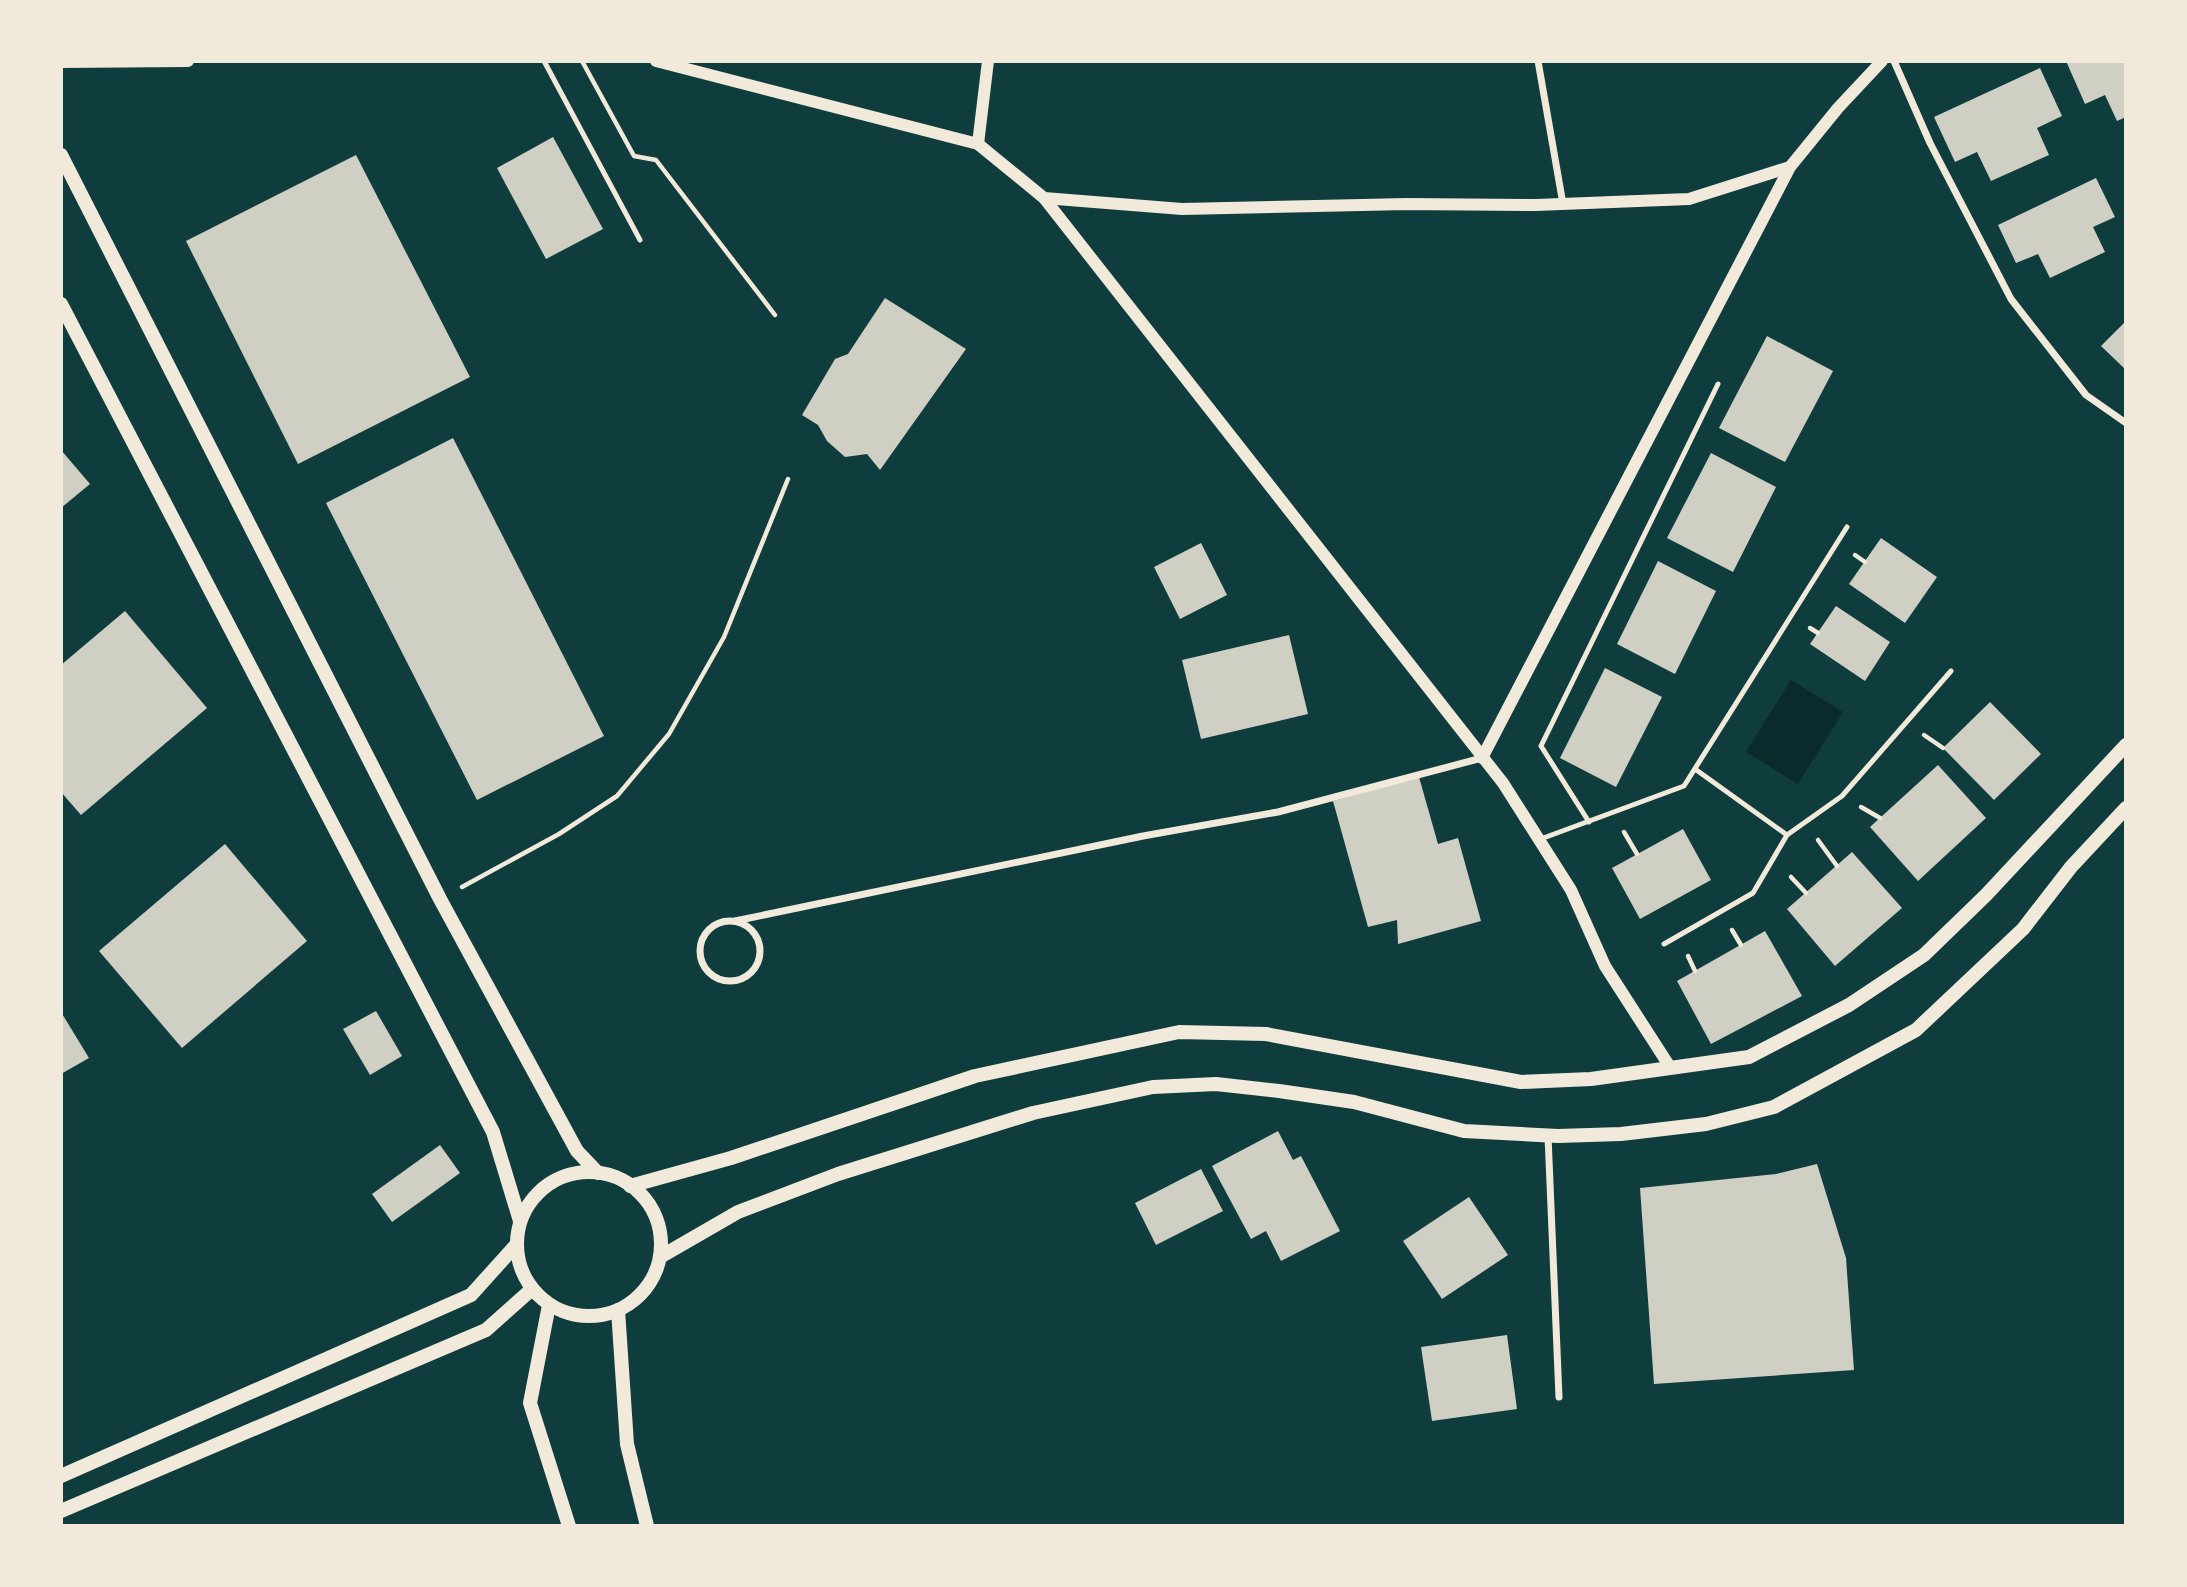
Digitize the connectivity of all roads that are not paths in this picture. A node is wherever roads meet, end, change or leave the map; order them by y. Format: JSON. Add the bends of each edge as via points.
{"nodes":[{"id":1,"x":188,"y":61,"type":"edge"},
{"id":2,"x":544,"y":61,"type":"edge"},
{"id":3,"x":656,"y":61,"type":"edge"},
{"id":4,"x":988,"y":61,"type":"edge"},
{"id":5,"x":1538,"y":61,"type":"edge"},
{"id":6,"x":1882,"y":61,"type":"edge"},
{"id":7,"x":1894,"y":61,"type":"edge"},
{"id":8,"x":61,"y":62,"type":"edge"},
{"id":9,"x":978,"y":144,"type":"junction"},
{"id":10,"x":61,"y":155,"type":"edge"},
{"id":11,"x":1790,"y":167,"type":"junction"},
{"id":12,"x":1044,"y":198,"type":"junction"},
{"id":13,"x":1563,"y":204,"type":"junction"},
{"id":14,"x":640,"y":240,"type":"dead end"},
{"id":15,"x":61,"y":304,"type":"edge"},
{"id":16,"x":1718,"y":384,"type":"dead end"},
{"id":17,"x":2126,"y":423,"type":"edge"},
{"id":18,"x":1847,"y":527,"type":"dead end"},
{"id":19,"x":1951,"y":671,"type":"dead end"},
{"id":20,"x":2126,"y":745,"type":"edge"},
{"id":21,"x":1482,"y":758,"type":"junction"},
{"id":22,"x":1695,"y":769,"type":"junction"},
{"id":23,"x":2126,"y":808,"type":"edge"},
{"id":24,"x":1589,"y":822,"type":"junction"},
{"id":25,"x":1787,"y":835,"type":"junction"},
{"id":26,"x":1538,"y":840,"type":"junction"},
{"id":27,"x":735,"y":921,"type":"junction"},
{"id":28,"x":1664,"y":944,"type":"dead end"},
{"id":29,"x":1670,"y":1067,"type":"junction"},
{"id":30,"x":1548,"y":1136,"type":"junction"},
{"id":31,"x":598,"y":1173,"type":"junction"},
{"id":32,"x":630,"y":1186,"type":"junction"},
{"id":33,"x":520,"y":1221,"type":"junction"},
{"id":34,"x":516,"y":1245,"type":"junction"},
{"id":35,"x":660,"y":1257,"type":"junction"},
{"id":36,"x":532,"y":1289,"type":"junction"},
{"id":37,"x":549,"y":1305,"type":"junction"},
{"id":38,"x":618,"y":1310,"type":"junction"},
{"id":39,"x":1559,"y":1397,"type":"dead end"},
{"id":40,"x":61,"y":1476,"type":"edge"},
{"id":41,"x":61,"y":1511,"type":"edge"},
{"id":42,"x":569,"y":1526,"type":"edge"},
{"id":43,"x":647,"y":1526,"type":"edge"}],
"edges":[{"from":1,"to":8,"type":"street"},
{"from":2,"to":14,"type":"lane"},
{"from":3,"to":9,"type":"street"},
{"from":4,"to":9,"type":"street"},
{"from":5,"to":13,"type":"street"},
{"from":6,"to":11,"type":"street"},
{"from":7,"to":17,"type":"street","via":[[1930,143],[2011,299],[2087,396]]},
{"from":9,"to":12,"type":"street"},
{"from":10,"to":31,"type":"main road","via":[[440,899],[577,1151]]},
{"from":11,"to":13,"type":"street","via":[[1689,199]]},
{"from":11,"to":21,"type":"street"},
{"from":12,"to":13,"type":"street","via":[[1182,209]]},
{"from":12,"to":21,"type":"street"},
{"from":15,"to":33,"type":"main road","via":[[493,1132]]},
{"from":16,"to":24,"type":"lane","via":[[1541,746]]},
{"from":18,"to":22,"type":"lane"},
{"from":19,"to":25,"type":"lane","via":[[1842,796]]},
{"from":20,"to":29,"type":"main road","via":[[1924,955],[1849,1005],[1749,1057]]},
{"from":21,"to":26,"type":"street"},
{"from":21,"to":27,"type":"street","via":[[1278,812]]},
{"from":22,"to":24,"type":"lane","via":[[1684,786]]},
{"from":22,"to":25,"type":"lane"},
{"from":23,"to":30,"type":"main road","via":[[2071,867],[2023,929],[1916,1030],[1834,1077],[1774,1107],[1706,1124],[1621,1134]]},
{"from":24,"to":26,"type":"lane"},
{"from":25,"to":28,"type":"lane","via":[[1753,893]]},
{"from":26,"to":29,"type":"street","via":[[1571,890],[1605,966]]},
{"from":27,"to":27,"type":"street","via":[[758,939],[759,958],[749,974],[731,981],[712,975],[701,958],[701,949],[703,939],[716,925]]},
{"from":29,"to":32,"type":"main road","via":[[1591,1079],[1521,1082],[1266,1034],[1180,1032],[975,1076],[731,1158]]},
{"from":30,"to":35,"type":"main road","via":[[1464,1131],[1353,1102],[1279,1091],[1216,1084],[1153,1087],[1033,1113],[838,1174],[737,1212]]},
{"from":30,"to":39,"type":"street"},
{"from":31,"to":32,"type":"main road"},
{"from":31,"to":33,"type":"main road","via":[[570,1174],[549,1184],[531,1200]]},
{"from":32,"to":35,"type":"main road","via":[[652,1210],[660,1233]]},
{"from":33,"to":34,"type":"main road"},
{"from":34,"to":36,"type":"main road"},
{"from":34,"to":40,"type":"main road","via":[[471,1295]]},
{"from":35,"to":38,"type":"main road","via":[[652,1279]]},
{"from":36,"to":37,"type":"main road"},
{"from":36,"to":41,"type":"main road","via":[[486,1330]]},
{"from":37,"to":38,"type":"main road","via":[[571,1314],[594,1316]]},
{"from":37,"to":42,"type":"main road","via":[[530,1403]]},
{"from":38,"to":43,"type":"main road","via":[[627,1444]]}]}
